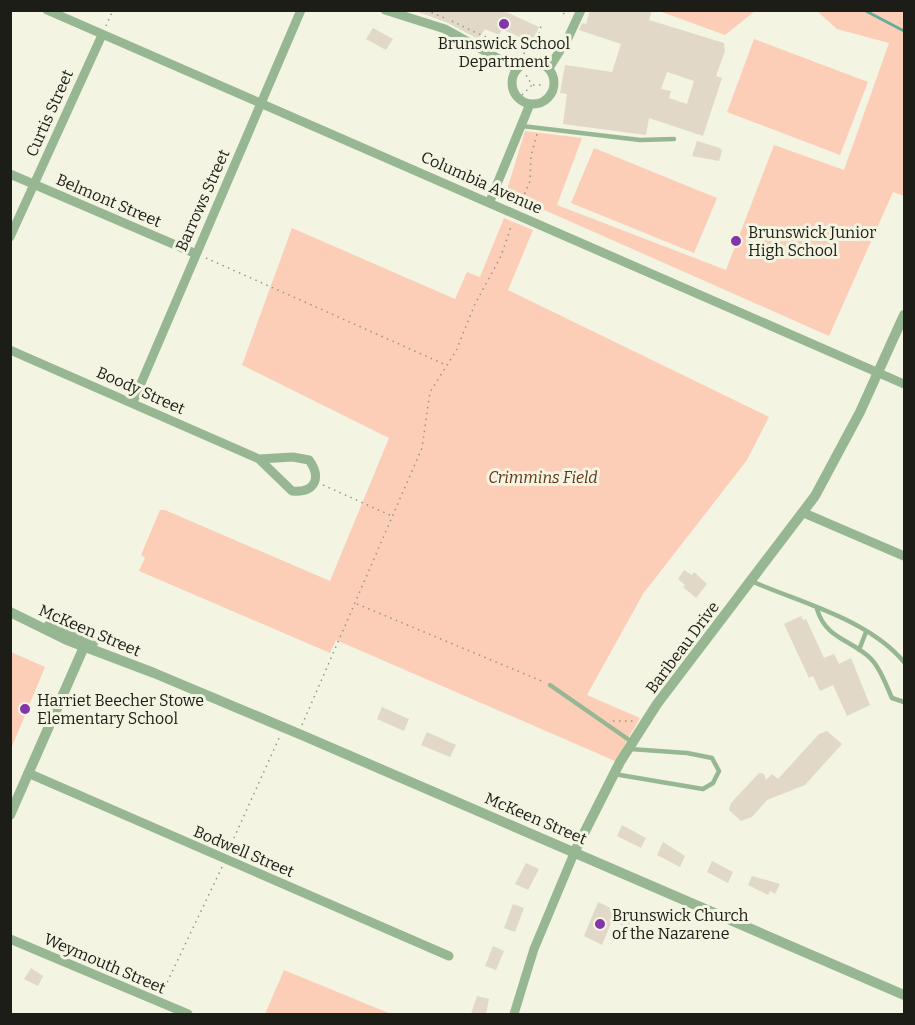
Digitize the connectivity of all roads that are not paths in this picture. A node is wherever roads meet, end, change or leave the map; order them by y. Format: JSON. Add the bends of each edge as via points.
{"nodes":[{"id":1,"x":47,"y":10,"type":"edge"},
{"id":2,"x":301,"y":10,"type":"edge"},
{"id":3,"x":385,"y":10,"type":"edge"},
{"id":4,"x":581,"y":10,"type":"edge"},
{"id":5,"x":102,"y":34,"type":"junction"},
{"id":6,"x":549,"y":68,"type":"junction"},
{"id":7,"x":520,"y":69,"type":"junction"},
{"id":8,"x":262,"y":103,"type":"junction"},
{"id":9,"x":530,"y":104,"type":"junction"},
{"id":10,"x":522,"y":126,"type":"junction"},
{"id":11,"x":674,"y":139,"type":"dead end"},
{"id":12,"x":10,"y":174,"type":"edge"},
{"id":13,"x":34,"y":184,"type":"junction"},
{"id":14,"x":490,"y":201,"type":"junction"},
{"id":15,"x":10,"y":237,"type":"edge"},
{"id":16,"x":195,"y":253,"type":"junction"},
{"id":17,"x":904,"y":315,"type":"edge"},
{"id":18,"x":10,"y":350,"type":"edge"},
{"id":19,"x":878,"y":373,"type":"junction"},
{"id":20,"x":904,"y":384,"type":"edge"},
{"id":21,"x":133,"y":402,"type":"junction"},
{"id":22,"x":259,"y":459,"type":"junction"},
{"id":23,"x":804,"y":513,"type":"junction"},
{"id":24,"x":904,"y":556,"type":"edge"},
{"id":25,"x":751,"y":581,"type":"junction"},
{"id":26,"x":817,"y":609,"type":"junction"},
{"id":27,"x":13,"y":613,"type":"edge"},
{"id":28,"x":866,"y":632,"type":"junction"},
{"id":29,"x":85,"y":643,"type":"junction"},
{"id":30,"x":859,"y":650,"type":"junction"},
{"id":31,"x":904,"y":662,"type":"edge"},
{"id":32,"x":550,"y":685,"type":"road end"},
{"id":33,"x":904,"y":702,"type":"edge"},
{"id":34,"x":630,"y":745,"type":"junction"},
{"id":35,"x":28,"y":773,"type":"junction"},
{"id":36,"x":614,"y":774,"type":"junction"},
{"id":37,"x":13,"y":802,"type":"edge"},
{"id":38,"x":10,"y":815,"type":"edge"},
{"id":39,"x":575,"y":851,"type":"junction"},
{"id":40,"x":10,"y":939,"type":"edge"},
{"id":41,"x":449,"y":956,"type":"dead end"},
{"id":42,"x":904,"y":995,"type":"edge"},
{"id":43,"x":188,"y":1014,"type":"edge"},
{"id":44,"x":514,"y":1014,"type":"edge"}],
"edges":[{"from":1,"to":5,"type":"street","name":"Columbia Avenue"},
{"from":2,"to":8,"type":"street","name":"Barrows Street"},
{"from":3,"to":7,"type":"street","via":[[445,29]]},
{"from":4,"to":6,"type":"street"},
{"from":5,"to":8,"type":"street","name":"Columbia Avenue"},
{"from":5,"to":13,"type":"street","name":"Curtis Street"},
{"from":6,"to":7,"type":"street","via":[[534,62]]},
{"from":6,"to":9,"type":"street","via":[[554,77],[552,93],[545,101]]},
{"from":7,"to":9,"type":"street","via":[[513,77],[513,89]]},
{"from":8,"to":14,"type":"street","name":"Columbia Avenue"},
{"from":8,"to":16,"type":"street","name":"Barrows Street"},
{"from":9,"to":10,"type":"street"},
{"from":10,"to":11,"type":"lane","via":[[640,141]]},
{"from":10,"to":14,"type":"street"},
{"from":12,"to":13,"type":"street","name":"Belmont Street"},
{"from":13,"to":15,"type":"street","name":"Curtis Street"},
{"from":13,"to":16,"type":"street","name":"Belmont Street"},
{"from":14,"to":19,"type":"street","name":"Columbia Avenue"},
{"from":16,"to":21,"type":"street","name":"Barrows Street"},
{"from":17,"to":19,"type":"street","name":"Baribeau Drive"},
{"from":18,"to":21,"type":"street","name":"Boody Street"},
{"from":19,"to":20,"type":"street","name":"Columbia Avenue"},
{"from":19,"to":23,"type":"street","name":"Baribeau Drive","via":[[837,458]]},
{"from":21,"to":22,"type":"street","name":"Boody Street"},
{"from":22,"to":22,"type":"street","name":"Boody Street","via":[[292,491],[304,492],[316,482],[316,470],[309,460]]},
{"from":23,"to":24,"type":"street"},
{"from":23,"to":25,"type":"street","name":"Baribeau Drive"},
{"from":25,"to":26,"type":"lane"},
{"from":25,"to":34,"type":"street","name":"Baribeau Drive","via":[[684,666]]},
{"from":26,"to":28,"type":"lane"},
{"from":26,"to":30,"type":"lane","via":[[825,628]]},
{"from":27,"to":29,"type":"street","name":"McKeen Street"},
{"from":28,"to":30,"type":"lane"},
{"from":28,"to":31,"type":"lane","via":[[886,643]]},
{"from":29,"to":35,"type":"street"},
{"from":29,"to":39,"type":"street","name":"McKeen Street"},
{"from":30,"to":33,"type":"lane","via":[[873,660],[892,698]]},
{"from":32,"to":34,"type":"lane"},
{"from":34,"to":36,"type":"street","name":"Baribeau Drive"},
{"from":34,"to":36,"type":"lane","via":[[640,751],[687,753],[712,759],[720,771],[713,783],[703,789]]},
{"from":35,"to":37,"type":"street"},
{"from":35,"to":41,"type":"street","name":"Bodwell Street"},
{"from":36,"to":39,"type":"street","name":"Baribeau Drive"},
{"from":37,"to":38,"type":"street"},
{"from":39,"to":42,"type":"street","name":"McKeen Street"},
{"from":39,"to":44,"type":"street","name":"Baribeau Drive","via":[[534,949]]},
{"from":40,"to":43,"type":"street","name":"Weymouth Street"}]}
